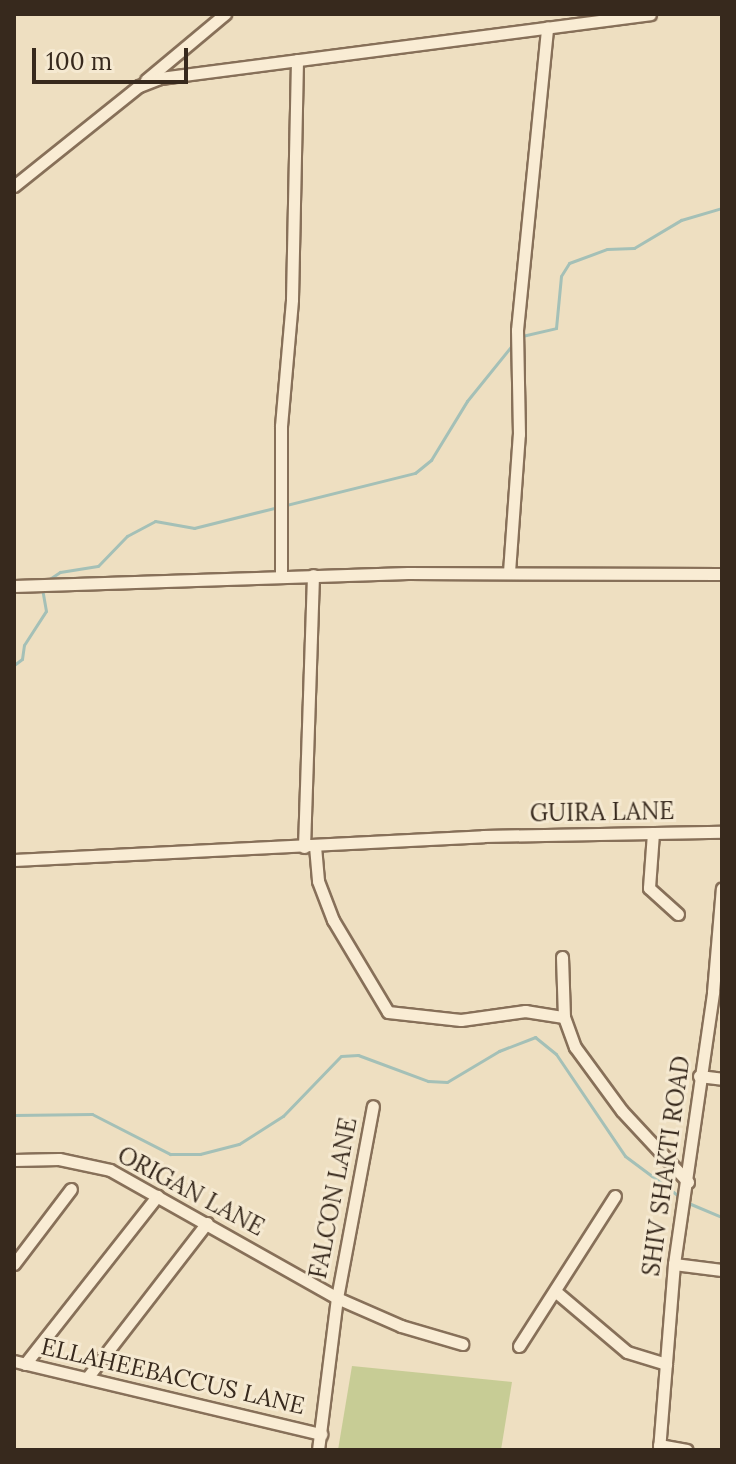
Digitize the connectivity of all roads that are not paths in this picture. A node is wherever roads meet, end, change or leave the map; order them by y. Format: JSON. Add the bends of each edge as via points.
{"nodes":[{"id":1,"x":225,"y":14,"type":"edge"},
{"id":2,"x":650,"y":14,"type":"edge"},
{"id":3,"x":547,"y":27,"type":"junction"},
{"id":4,"x":297,"y":60,"type":"junction"},
{"id":5,"x":139,"y":86,"type":"junction"},
{"id":6,"x":14,"y":186,"type":"edge"},
{"id":7,"x":509,"y":572,"type":"junction"},
{"id":8,"x":722,"y":574,"type":"edge"},
{"id":9,"x":313,"y":575,"type":"junction"},
{"id":10,"x":281,"y":576,"type":"junction"},
{"id":11,"x":14,"y":586,"type":"edge"},
{"id":12,"x":722,"y":832,"type":"edge"},
{"id":13,"x":653,"y":833,"type":"junction"},
{"id":14,"x":310,"y":847,"type":"junction"},
{"id":15,"x":14,"y":860,"type":"edge"},
{"id":16,"x":722,"y":888,"type":"edge"},
{"id":17,"x":678,"y":914,"type":"dead end"},
{"id":18,"x":562,"y":957,"type":"dead end"},
{"id":19,"x":718,"y":992,"type":"edge"},
{"id":20,"x":564,"y":1017,"type":"junction"},
{"id":21,"x":699,"y":1076,"type":"junction"},
{"id":22,"x":722,"y":1079,"type":"edge"},
{"id":23,"x":373,"y":1106,"type":"dead end"},
{"id":24,"x":14,"y":1160,"type":"edge"},
{"id":25,"x":687,"y":1188,"type":"junction"},
{"id":26,"x":71,"y":1189,"type":"dead end"},
{"id":27,"x":157,"y":1196,"type":"junction"},
{"id":28,"x":615,"y":1196,"type":"dead end"},
{"id":29,"x":207,"y":1223,"type":"junction"},
{"id":30,"x":14,"y":1264,"type":"edge"},
{"id":31,"x":674,"y":1264,"type":"junction"},
{"id":32,"x":722,"y":1270,"type":"edge"},
{"id":33,"x":555,"y":1291,"type":"junction"},
{"id":34,"x":337,"y":1298,"type":"junction"},
{"id":35,"x":462,"y":1344,"type":"dead end"},
{"id":36,"x":519,"y":1346,"type":"dead end"},
{"id":37,"x":20,"y":1362,"type":"edge"},
{"id":38,"x":666,"y":1364,"type":"junction"},
{"id":39,"x":87,"y":1378,"type":"junction"},
{"id":40,"x":321,"y":1434,"type":"junction"},
{"id":41,"x":659,"y":1448,"type":"edge"},
{"id":42,"x":318,"y":1450,"type":"edge"},
{"id":43,"x":687,"y":1450,"type":"edge"}],
"edges":[{"from":1,"to":5,"type":"street"},
{"from":2,"to":3,"type":"street"},
{"from":3,"to":4,"type":"street"},
{"from":3,"to":7,"type":"street","via":[[517,330],[519,434]]},
{"from":4,"to":5,"type":"street","via":[[189,73]]},
{"from":4,"to":10,"type":"street","via":[[292,299],[281,426]]},
{"from":5,"to":6,"type":"street"},
{"from":7,"to":8,"type":"street"},
{"from":7,"to":9,"type":"street"},
{"from":9,"to":10,"type":"street"},
{"from":9,"to":14,"type":"street"},
{"from":10,"to":11,"type":"street"},
{"from":12,"to":13,"type":"street","name":"GUIRA LANE"},
{"from":13,"to":14,"type":"street","name":"GUIRA LANE"},
{"from":13,"to":17,"type":"street","via":[[649,888]]},
{"from":14,"to":15,"type":"street","name":"GUIRA LANE"},
{"from":14,"to":20,"type":"street","via":[[333,920],[388,1012],[461,1020],[525,1011]]},
{"from":16,"to":19,"type":"street","name":"SHIV SHAKTI ROAD"},
{"from":18,"to":20,"type":"street"},
{"from":19,"to":21,"type":"street","name":"SHIV SHAKTI ROAD"},
{"from":20,"to":25,"type":"street","via":[[575,1047]]},
{"from":21,"to":22,"type":"street"},
{"from":21,"to":25,"type":"street","name":"SHIV SHAKTI ROAD"},
{"from":23,"to":34,"type":"street","name":"FALCON LANE"},
{"from":24,"to":27,"type":"street","name":"ORIGAN LANE","via":[[89,1163]]},
{"from":25,"to":31,"type":"street","name":"SHIV SHAKTI ROAD"},
{"from":26,"to":30,"type":"street"},
{"from":27,"to":29,"type":"street","name":"ORIGAN LANE"},
{"from":27,"to":37,"type":"street"},
{"from":28,"to":33,"type":"street"},
{"from":29,"to":34,"type":"street","name":"ORIGAN LANE"},
{"from":29,"to":39,"type":"street"},
{"from":31,"to":32,"type":"street"},
{"from":31,"to":38,"type":"street","name":"SHIV SHAKTI ROAD"},
{"from":33,"to":36,"type":"street"},
{"from":33,"to":38,"type":"street","via":[[627,1352]]},
{"from":34,"to":35,"type":"street","name":"ORIGAN LANE","via":[[401,1326]]},
{"from":34,"to":40,"type":"street","name":"FALCON LANE"},
{"from":37,"to":39,"type":"street","name":"ELLAHEEBACCUS LANE"},
{"from":38,"to":41,"type":"street","name":"SHIV SHAKTI ROAD"},
{"from":39,"to":40,"type":"street","name":"ELLAHEEBACCUS LANE"},
{"from":40,"to":42,"type":"street","name":"FALCON LANE"},
{"from":41,"to":43,"type":"street"}]}
